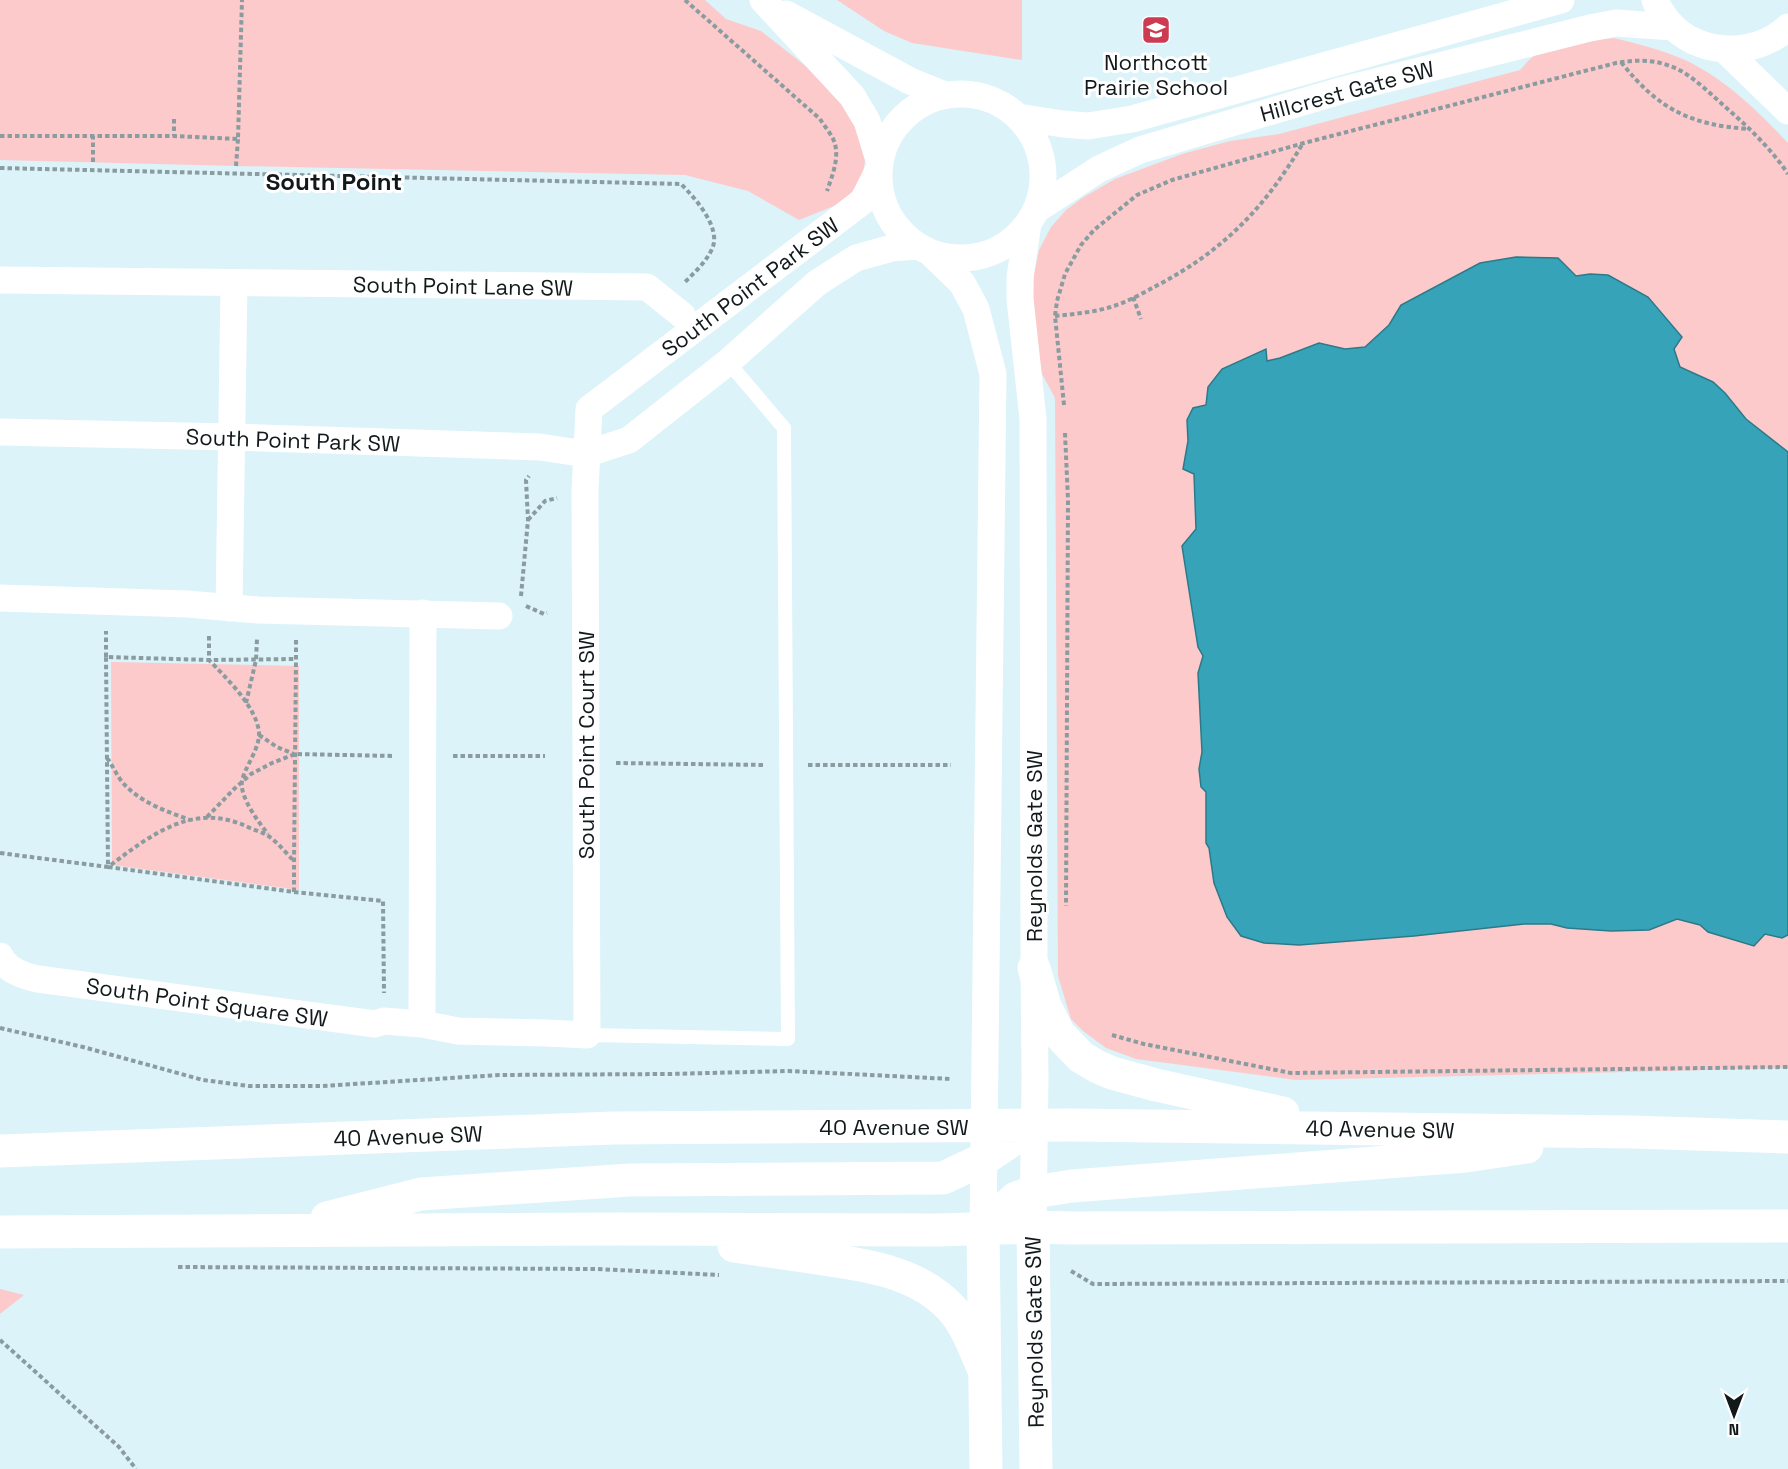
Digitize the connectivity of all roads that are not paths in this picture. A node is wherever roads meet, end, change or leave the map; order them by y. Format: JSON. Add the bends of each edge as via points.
{"nodes":[{"id":1,"x":1561,"y":0,"type":"edge"},
{"id":2,"x":1654,"y":0,"type":"edge"},
{"id":3,"x":765,"y":2,"type":"edge"},
{"id":4,"x":1673,"y":27,"type":"junction"},
{"id":5,"x":1788,"y":27,"type":"edge"},
{"id":6,"x":1725,"y":50,"type":"junction"},
{"id":7,"x":945,"y":95,"type":"junction"},
{"id":8,"x":1788,"y":111,"type":"edge"},
{"id":9,"x":1018,"y":117,"type":"junction"},
{"id":10,"x":879,"y":165,"type":"junction"},
{"id":11,"x":1032,"y":217,"type":"junction"},
{"id":12,"x":924,"y":250,"type":"junction"},
{"id":13,"x":0,"y":280,"type":"edge"},
{"id":14,"x":234,"y":284,"type":"junction"},
{"id":15,"x":674,"y":309,"type":"road end"},
{"id":16,"x":728,"y":362,"type":"junction"},
{"id":17,"x":0,"y":432,"type":"edge"},
{"id":18,"x":232,"y":437,"type":"junction"},
{"id":19,"x":586,"y":454,"type":"junction"},
{"id":20,"x":0,"y":598,"type":"edge"},
{"id":21,"x":219,"y":607,"type":"junction"},
{"id":22,"x":509,"y":609,"type":"road end"},
{"id":23,"x":423,"y":613,"type":"junction"},
{"id":24,"x":0,"y":956,"type":"edge"},
{"id":25,"x":1034,"y":968,"type":"junction"},
{"id":26,"x":422,"y":1024,"type":"junction"},
{"id":27,"x":587,"y":1035,"type":"junction"},
{"id":28,"x":1035,"y":1125,"type":"junction"},
{"id":29,"x":984,"y":1126,"type":"junction"},
{"id":30,"x":1352,"y":1129,"type":"junction"},
{"id":31,"x":1632,"y":1132,"type":"junction"},
{"id":32,"x":1788,"y":1137,"type":"edge"},
{"id":33,"x":0,"y":1151,"type":"edge"},
{"id":34,"x":984,"y":1159,"type":"junction"},
{"id":35,"x":1034,"y":1192,"type":"junction"},
{"id":36,"x":1788,"y":1226,"type":"edge"},
{"id":37,"x":1033,"y":1227,"type":"junction"},
{"id":38,"x":983,"y":1228,"type":"junction"},
{"id":39,"x":620,"y":1229,"type":"junction"},
{"id":40,"x":276,"y":1230,"type":"junction"},
{"id":41,"x":0,"y":1232,"type":"edge"},
{"id":42,"x":984,"y":1370,"type":"junction"},
{"id":43,"x":986,"y":1469,"type":"edge"},
{"id":44,"x":1036,"y":1469,"type":"edge"}],
"edges":[{"from":1,"to":9,"type":"street","name":"Hillcrest Gate SW","via":[[1131,119],[1088,126]]},
{"from":2,"to":4,"type":"street"},
{"from":3,"to":7,"type":"street","via":[[910,81]]},
{"from":3,"to":10,"type":"street","via":[[852,96],[867,121]]},
{"from":4,"to":6,"type":"street","via":[[1697,43]]},
{"from":4,"to":11,"type":"street","name":"Hillcrest Gate SW","via":[[1616,23],[1590,28],[1343,90],[1140,150],[1099,169]]},
{"from":5,"to":6,"type":"street","via":[[1779,36],[1753,47]]},
{"from":6,"to":8,"type":"street"},
{"from":7,"to":9,"type":"street","via":[[976,95],[1006,107]]},
{"from":7,"to":10,"type":"street","via":[[922,103],[902,118],[888,137]]},
{"from":9,"to":11,"type":"street","via":[[1034,137],[1042,161],[1043,186]]},
{"from":10,"to":12,"type":"street","via":[[880,193],[887,214],[900,232]]},
{"from":10,"to":19,"type":"street","name":"South Point Park SW","via":[[863,201],[589,409]]},
{"from":11,"to":12,"type":"street","via":[[1009,243],[985,255],[958,258]]},
{"from":11,"to":25,"type":"street","name":"Reynolds Gate SW","via":[[1020,277],[1020,300],[1033,419]]},
{"from":12,"to":16,"type":"street","name":"South Point Park SW","via":[[892,248],[856,258],[817,283]]},
{"from":12,"to":29,"type":"street","name":"Reynolds Gate SW","via":[[962,283],[976,309],[993,374]]},
{"from":13,"to":14,"type":"street","name":"South Point Lane SW"},
{"from":14,"to":15,"type":"street","name":"South Point Lane SW","via":[[647,287]]},
{"from":14,"to":18,"type":"street"},
{"from":16,"to":19,"type":"street","name":"South Point Park SW","via":[[629,440]]},
{"from":16,"to":27,"type":"lane","via":[[784,428],[788,1039]]},
{"from":17,"to":18,"type":"street","name":"South Point Park SW"},
{"from":18,"to":19,"type":"street","name":"South Point Park SW","via":[[540,447]]},
{"from":18,"to":21,"type":"street"},
{"from":19,"to":27,"type":"street","name":"South Point Court SW"},
{"from":20,"to":21,"type":"street"},
{"from":21,"to":23,"type":"street"},
{"from":22,"to":23,"type":"street"},
{"from":23,"to":26,"type":"street"},
{"from":24,"to":26,"type":"street","name":"South Point Square SW","via":[[20,975],[38,979],[375,1024]]},
{"from":25,"to":28,"type":"street","name":"Reynolds Gate SW"},
{"from":25,"to":30,"type":"main road","via":[[1045,1006],[1059,1034],[1081,1057],[1098,1067],[1156,1085]]},
{"from":26,"to":27,"type":"street","name":"South Point Square SW","via":[[458,1031]]},
{"from":28,"to":29,"type":"main road","name":"40 Avenue SW"},
{"from":28,"to":30,"type":"main road","name":"40 Avenue SW"},
{"from":28,"to":34,"type":"main road"},
{"from":28,"to":35,"type":"street","name":"Reynolds Gate SW"},
{"from":29,"to":33,"type":"main road","name":"40 Avenue SW","via":[[614,1128]]},
{"from":29,"to":34,"type":"street","name":"Reynolds Gate SW"},
{"from":30,"to":31,"type":"main road","name":"40 Avenue SW"},
{"from":31,"to":32,"type":"main road","name":"40 Avenue SW"},
{"from":31,"to":35,"type":"main road","via":[[1466,1156],[1114,1182]]},
{"from":34,"to":38,"type":"street","name":"Reynolds Gate SW"},
{"from":34,"to":40,"type":"main road","via":[[943,1178],[630,1180],[421,1194]]},
{"from":35,"to":37,"type":"street","name":"Reynolds Gate SW"},
{"from":35,"to":38,"type":"main road","via":[[1016,1198]]},
{"from":36,"to":37,"type":"main road"},
{"from":37,"to":38,"type":"main road"},
{"from":37,"to":44,"type":"main road","name":"Reynolds Gate SW"},
{"from":38,"to":39,"type":"main road"},
{"from":38,"to":42,"type":"main road","name":"Reynolds Gate SW"},
{"from":39,"to":40,"type":"main road"},
{"from":39,"to":42,"type":"main road","via":[[892,1272],[921,1284],[953,1310]]},
{"from":40,"to":41,"type":"main road"},
{"from":42,"to":43,"type":"main road","name":"Reynolds Gate SW"}]}
